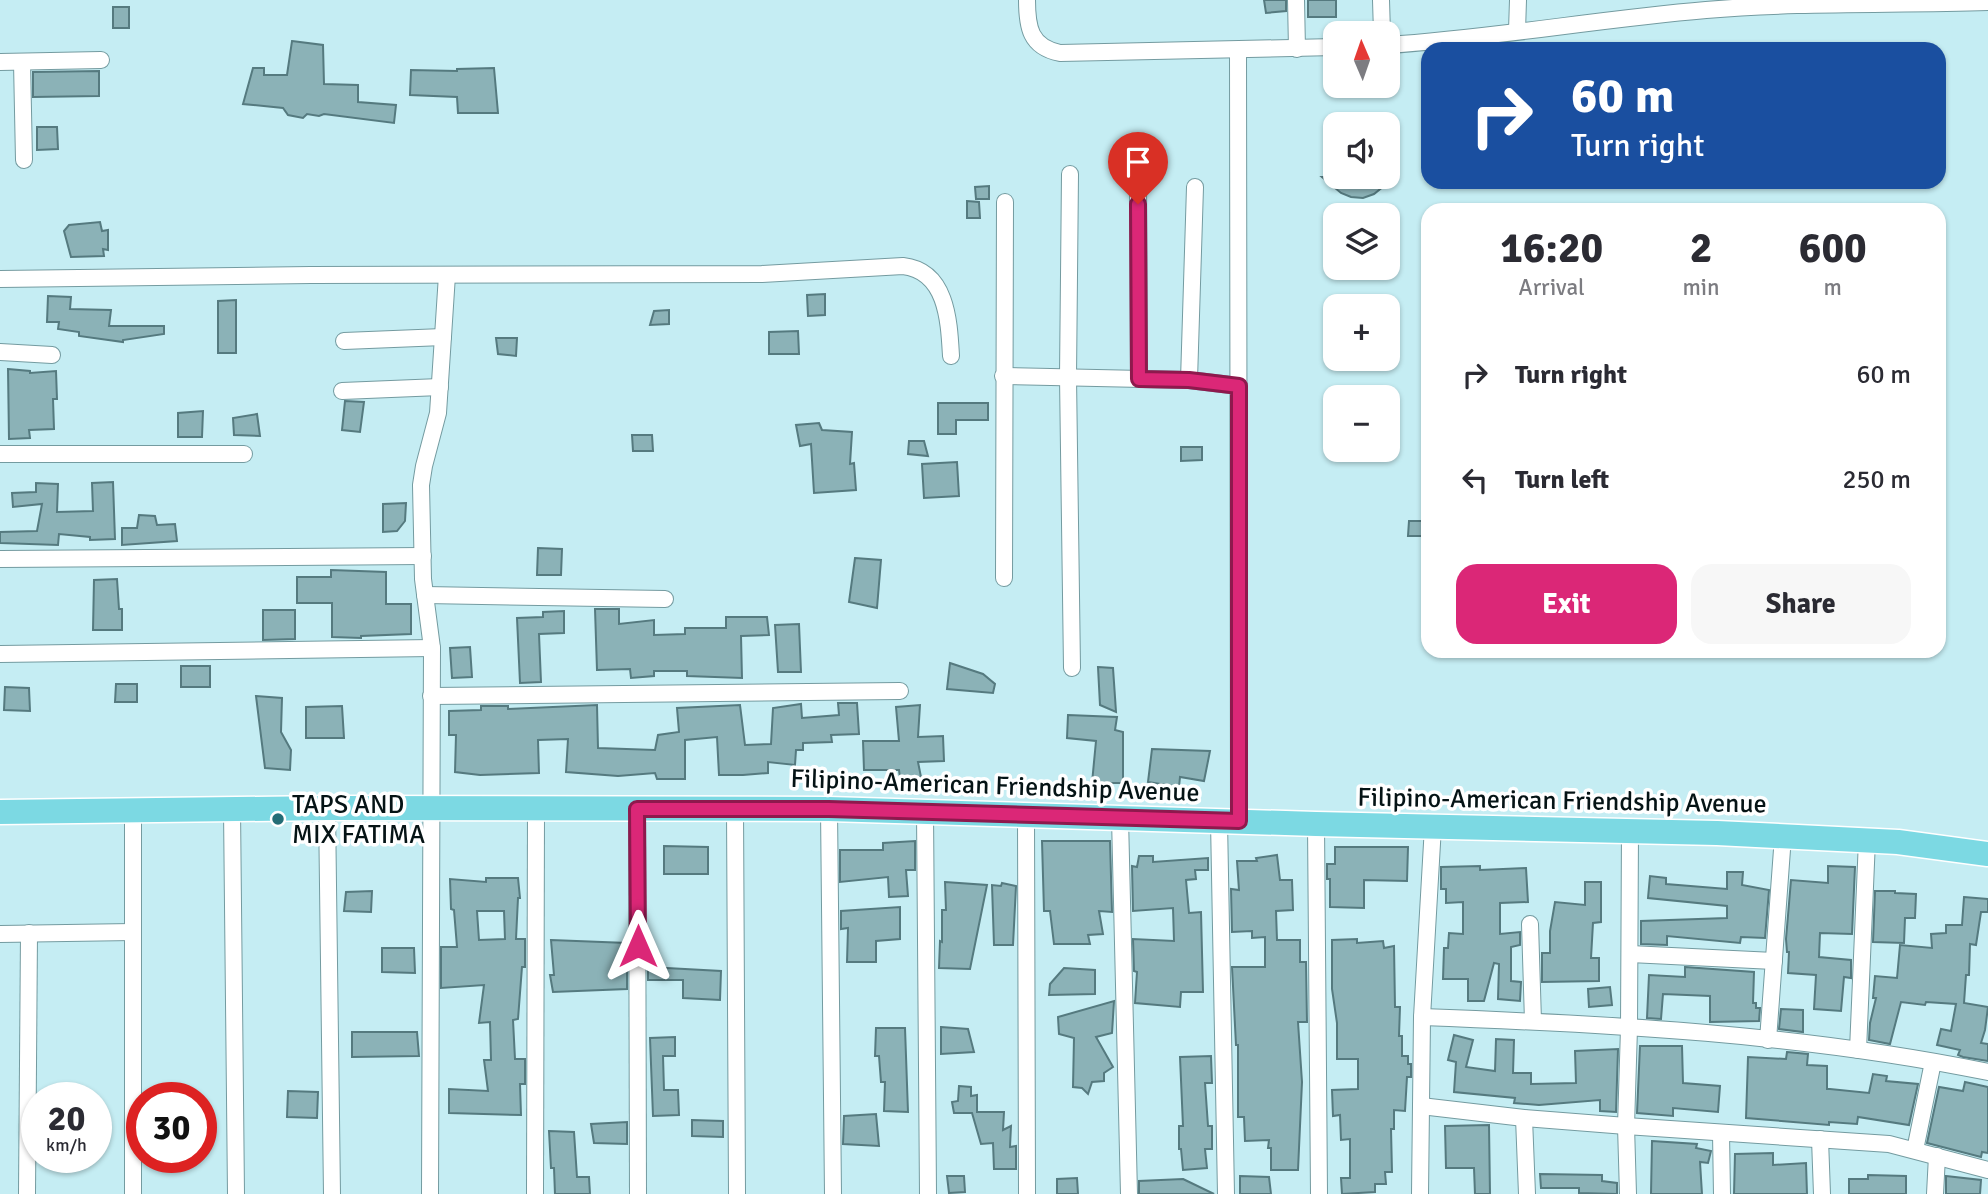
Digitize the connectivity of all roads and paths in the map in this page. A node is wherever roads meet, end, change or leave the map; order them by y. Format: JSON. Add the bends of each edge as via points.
{"nodes":[{"id":1,"x":1027,"y":0,"type":"edge"},
{"id":2,"x":1296,"y":0,"type":"edge"},
{"id":3,"x":1381,"y":0,"type":"edge"},
{"id":4,"x":1518,"y":0,"type":"edge"},
{"id":5,"x":1980,"y":1,"type":"edge"},
{"id":6,"x":1381,"y":21,"type":"edge"},
{"id":7,"x":1517,"y":31,"type":"junction"},
{"id":8,"x":1432,"y":42,"type":"edge"},
{"id":9,"x":1421,"y":43,"type":"edge"},
{"id":10,"x":1400,"y":44,"type":"edge"},
{"id":11,"x":1323,"y":47,"type":"edge"},
{"id":12,"x":1297,"y":48,"type":"junction"},
{"id":13,"x":1238,"y":50,"type":"junction"},
{"id":14,"x":101,"y":60,"type":"dead end"},
{"id":15,"x":0,"y":62,"type":"edge"},
{"id":16,"x":22,"y":62,"type":"junction"},
{"id":17,"x":24,"y":160,"type":"dead end"},
{"id":18,"x":1070,"y":174,"type":"dead end"},
{"id":19,"x":1138,"y":180,"type":"dead end"},
{"id":20,"x":1195,"y":187,"type":"dead end"},
{"id":21,"x":1005,"y":202,"type":"dead end"},
{"id":22,"x":447,"y":275,"type":"junction"},
{"id":23,"x":0,"y":279,"type":"edge"},
{"id":24,"x":443,"y":337,"type":"junction"},
{"id":25,"x":344,"y":341,"type":"dead end"},
{"id":26,"x":0,"y":352,"type":"edge"},
{"id":27,"x":51,"y":355,"type":"dead end"},
{"id":28,"x":951,"y":356,"type":"dead end"},
{"id":29,"x":1003,"y":376,"type":"junction"},
{"id":30,"x":1068,"y":377,"type":"junction"},
{"id":31,"x":1139,"y":379,"type":"junction"},
{"id":32,"x":1189,"y":380,"type":"junction"},
{"id":33,"x":1239,"y":386,"type":"junction"},
{"id":34,"x":440,"y":387,"type":"junction"},
{"id":35,"x":342,"y":391,"type":"dead end"},
{"id":36,"x":0,"y":454,"type":"edge"},
{"id":37,"x":244,"y":454,"type":"dead end"},
{"id":38,"x":424,"y":556,"type":"junction"},
{"id":39,"x":0,"y":559,"type":"edge"},
{"id":40,"x":1004,"y":578,"type":"dead end"},
{"id":41,"x":425,"y":595,"type":"junction"},
{"id":42,"x":665,"y":598,"type":"dead end"},
{"id":43,"x":432,"y":648,"type":"junction"},
{"id":44,"x":0,"y":653,"type":"edge"},
{"id":45,"x":1072,"y":668,"type":"dead end"},
{"id":46,"x":900,"y":691,"type":"dead end"},
{"id":47,"x":431,"y":696,"type":"junction"},
{"id":48,"x":327,"y":808,"type":"junction"},
{"id":49,"x":735,"y":808,"type":"junction"},
{"id":50,"x":232,"y":809,"type":"junction"},
{"id":51,"x":430,"y":809,"type":"junction"},
{"id":52,"x":536,"y":809,"type":"junction"},
{"id":53,"x":637,"y":809,"type":"junction"},
{"id":54,"x":829,"y":809,"type":"junction"},
{"id":55,"x":133,"y":811,"type":"junction"},
{"id":56,"x":0,"y":812,"type":"edge"},
{"id":57,"x":925,"y":812,"type":"junction"},
{"id":58,"x":1026,"y":816,"type":"junction"},
{"id":59,"x":1119,"y":818,"type":"junction"},
{"id":60,"x":1229,"y":821,"type":"junction"},
{"id":61,"x":1316,"y":824,"type":"junction"},
{"id":62,"x":1433,"y":826,"type":"junction"},
{"id":63,"x":1630,"y":830,"type":"junction"},
{"id":64,"x":1783,"y":836,"type":"junction"},
{"id":65,"x":1867,"y":840,"type":"junction"},
{"id":66,"x":1988,"y":854,"type":"edge"},
{"id":67,"x":1530,"y":924,"type":"dead end"},
{"id":68,"x":133,"y":932,"type":"junction"},
{"id":69,"x":29,"y":933,"type":"junction"},
{"id":70,"x":0,"y":934,"type":"edge"},
{"id":71,"x":1630,"y":954,"type":"junction"},
{"id":72,"x":1774,"y":961,"type":"junction"},
{"id":73,"x":1422,"y":1017,"type":"junction"},
{"id":74,"x":1533,"y":1021,"type":"junction"},
{"id":75,"x":1629,"y":1028,"type":"junction"},
{"id":76,"x":1768,"y":1040,"type":"junction"},
{"id":77,"x":1858,"y":1050,"type":"junction"},
{"id":78,"x":1933,"y":1062,"type":"junction"},
{"id":79,"x":1988,"y":1072,"type":"edge"},
{"id":80,"x":1421,"y":1106,"type":"junction"},
{"id":81,"x":1524,"y":1118,"type":"junction"},
{"id":82,"x":1626,"y":1126,"type":"junction"},
{"id":83,"x":1721,"y":1133,"type":"junction"},
{"id":84,"x":1820,"y":1139,"type":"junction"},
{"id":85,"x":1914,"y":1150,"type":"junction"},
{"id":86,"x":1937,"y":1156,"type":"junction"},
{"id":87,"x":1988,"y":1170,"type":"edge"},
{"id":88,"x":27,"y":1194,"type":"edge"},
{"id":89,"x":133,"y":1194,"type":"edge"},
{"id":90,"x":236,"y":1194,"type":"edge"},
{"id":91,"x":332,"y":1194,"type":"edge"},
{"id":92,"x":430,"y":1194,"type":"edge"},
{"id":93,"x":535,"y":1194,"type":"edge"},
{"id":94,"x":638,"y":1194,"type":"edge"},
{"id":95,"x":737,"y":1194,"type":"edge"},
{"id":96,"x":833,"y":1194,"type":"edge"},
{"id":97,"x":928,"y":1194,"type":"edge"},
{"id":98,"x":1027,"y":1194,"type":"edge"},
{"id":99,"x":1129,"y":1194,"type":"edge"},
{"id":100,"x":1226,"y":1194,"type":"edge"},
{"id":101,"x":1319,"y":1194,"type":"edge"},
{"id":102,"x":1420,"y":1194,"type":"edge"},
{"id":103,"x":1527,"y":1194,"type":"edge"},
{"id":104,"x":1628,"y":1194,"type":"edge"},
{"id":105,"x":1722,"y":1194,"type":"edge"},
{"id":106,"x":1822,"y":1194,"type":"edge"},
{"id":107,"x":1935,"y":1194,"type":"edge"}],
"edges":[{"from":1,"to":13,"type":"street","via":[[1031,34],[1048,51]]},
{"from":2,"to":12,"type":"street"},
{"from":3,"to":6,"type":"street"},
{"from":4,"to":7,"type":"street"},
{"from":5,"to":7,"type":"street","via":[[1709,9]]},
{"from":7,"to":8,"type":"street"},
{"from":9,"to":10,"type":"street"},
{"from":11,"to":12,"type":"street"},
{"from":12,"to":13,"type":"street"},
{"from":13,"to":33,"type":"street"},
{"from":14,"to":16,"type":"street"},
{"from":15,"to":16,"type":"street"},
{"from":16,"to":17,"type":"street"},
{"from":18,"to":30,"type":"street"},
{"from":19,"to":31,"type":"street"},
{"from":20,"to":32,"type":"street"},
{"from":21,"to":29,"type":"street"},
{"from":22,"to":23,"type":"street"},
{"from":22,"to":24,"type":"street"},
{"from":22,"to":28,"type":"street","via":[[762,274],[916,268],[946,303]]},
{"from":24,"to":25,"type":"street"},
{"from":24,"to":34,"type":"street"},
{"from":26,"to":27,"type":"street"},
{"from":29,"to":30,"type":"street"},
{"from":29,"to":40,"type":"street"},
{"from":30,"to":31,"type":"street"},
{"from":30,"to":45,"type":"street"},
{"from":31,"to":32,"type":"street"},
{"from":32,"to":33,"type":"street"},
{"from":33,"to":60,"type":"street"},
{"from":34,"to":35,"type":"street"},
{"from":34,"to":38,"type":"street","via":[[436,428],[421,485]]},
{"from":36,"to":37,"type":"street"},
{"from":38,"to":39,"type":"street"},
{"from":38,"to":41,"type":"street"},
{"from":41,"to":42,"type":"street"},
{"from":41,"to":43,"type":"street"},
{"from":43,"to":44,"type":"street"},
{"from":43,"to":47,"type":"street"},
{"from":46,"to":47,"type":"street"},
{"from":47,"to":51,"type":"street"},
{"from":48,"to":50,"type":"main road","name":"Filipino-American Friendship Avenue"},
{"from":48,"to":51,"type":"main road","name":"Filipino-American Friendship Avenue"},
{"from":48,"to":91,"type":"street"},
{"from":49,"to":53,"type":"main road","name":"Filipino-American Friendship Avenue"},
{"from":49,"to":54,"type":"main road","name":"Filipino-American Friendship Avenue"},
{"from":49,"to":95,"type":"street"},
{"from":50,"to":55,"type":"main road","name":"Filipino-American Friendship Avenue"},
{"from":50,"to":90,"type":"street"},
{"from":51,"to":52,"type":"main road","name":"Filipino-American Friendship Avenue"},
{"from":51,"to":92,"type":"street"},
{"from":52,"to":53,"type":"main road","name":"Filipino-American Friendship Avenue"},
{"from":52,"to":93,"type":"street"},
{"from":53,"to":94,"type":"street"},
{"from":54,"to":57,"type":"main road","name":"Filipino-American Friendship Avenue"},
{"from":54,"to":96,"type":"street"},
{"from":55,"to":56,"type":"main road","name":"Filipino-American Friendship Avenue"},
{"from":55,"to":68,"type":"street"},
{"from":57,"to":58,"type":"main road","name":"Filipino-American Friendship Avenue"},
{"from":57,"to":97,"type":"street"},
{"from":58,"to":59,"type":"main road","name":"Filipino-American Friendship Avenue"},
{"from":58,"to":98,"type":"street"},
{"from":59,"to":60,"type":"main road","name":"Filipino-American Friendship Avenue"},
{"from":59,"to":99,"type":"street"},
{"from":60,"to":61,"type":"main road","name":"Filipino-American Friendship Avenue"},
{"from":60,"to":100,"type":"street"},
{"from":61,"to":62,"type":"main road","name":"Filipino-American Friendship Avenue"},
{"from":61,"to":101,"type":"street"},
{"from":62,"to":63,"type":"main road","name":"Filipino-American Friendship Avenue"},
{"from":62,"to":73,"type":"street"},
{"from":63,"to":64,"type":"main road","name":"Filipino-American Friendship Avenue"},
{"from":63,"to":71,"type":"street"},
{"from":64,"to":65,"type":"main road","name":"Filipino-American Friendship Avenue"},
{"from":64,"to":72,"type":"street"},
{"from":65,"to":66,"type":"main road","name":"Filipino-American Friendship Avenue"},
{"from":65,"to":77,"type":"street"},
{"from":67,"to":74,"type":"street"},
{"from":68,"to":69,"type":"street"},
{"from":68,"to":89,"type":"street"},
{"from":69,"to":70,"type":"street"},
{"from":69,"to":88,"type":"street"},
{"from":71,"to":72,"type":"street"},
{"from":71,"to":75,"type":"street"},
{"from":72,"to":76,"type":"street"},
{"from":73,"to":74,"type":"street"},
{"from":73,"to":80,"type":"street"},
{"from":74,"to":75,"type":"street"},
{"from":75,"to":76,"type":"street"},
{"from":75,"to":82,"type":"street"},
{"from":76,"to":77,"type":"street"},
{"from":77,"to":78,"type":"street"},
{"from":78,"to":79,"type":"street"},
{"from":78,"to":85,"type":"street"},
{"from":80,"to":81,"type":"street"},
{"from":80,"to":102,"type":"street"},
{"from":81,"to":82,"type":"street"},
{"from":81,"to":103,"type":"street"},
{"from":82,"to":83,"type":"street"},
{"from":82,"to":104,"type":"street"},
{"from":83,"to":84,"type":"street"},
{"from":83,"to":105,"type":"street"},
{"from":84,"to":85,"type":"street"},
{"from":84,"to":106,"type":"street"},
{"from":85,"to":86,"type":"street"},
{"from":86,"to":87,"type":"street"},
{"from":86,"to":107,"type":"street"}]}
